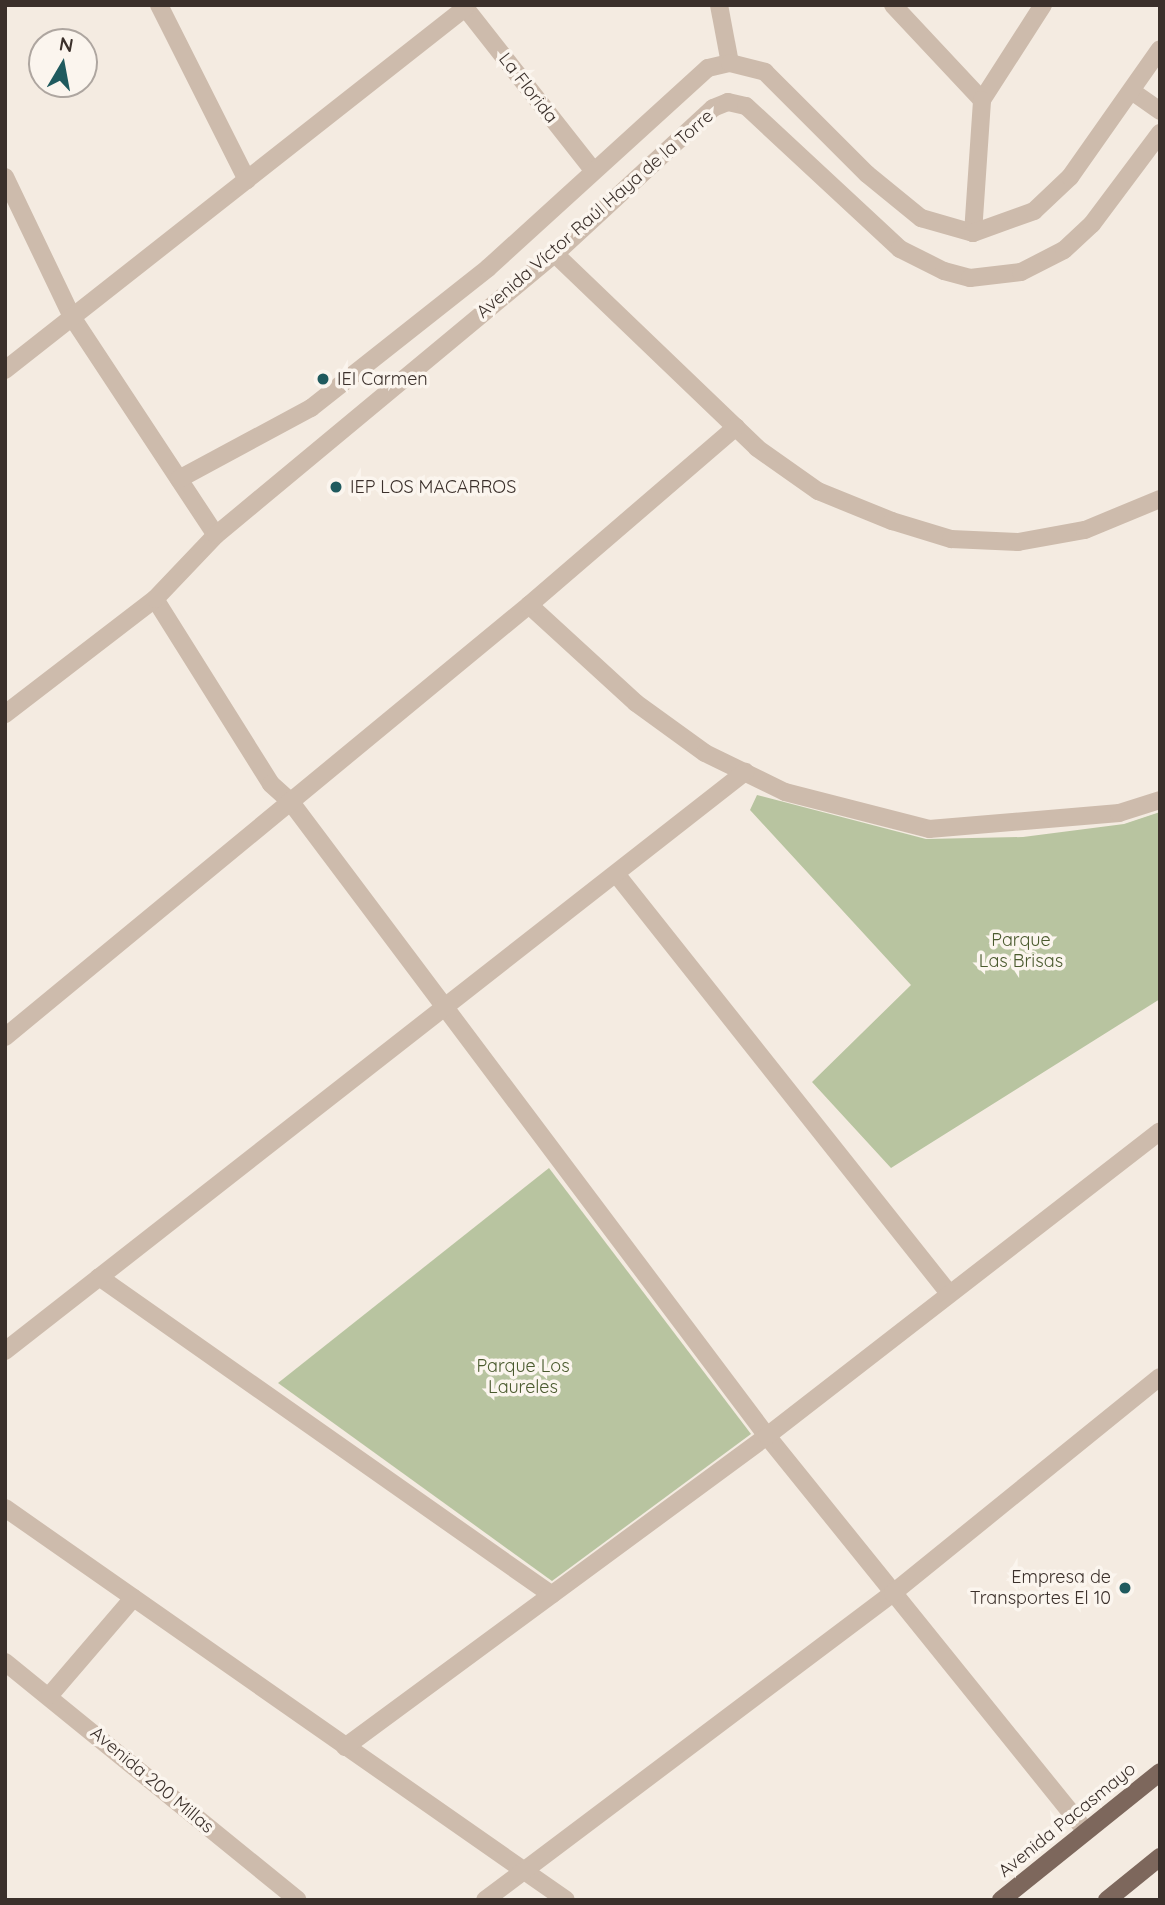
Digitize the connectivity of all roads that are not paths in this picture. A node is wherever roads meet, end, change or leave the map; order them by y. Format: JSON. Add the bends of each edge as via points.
{"nodes":[{"id":1,"x":159,"y":5,"type":"edge"},
{"id":2,"x":719,"y":5,"type":"edge"},
{"id":3,"x":893,"y":5,"type":"edge"},
{"id":4,"x":1044,"y":5,"type":"edge"},
{"id":5,"x":464,"y":7,"type":"edge"},
{"id":6,"x":1160,"y":49,"type":"edge"},
{"id":7,"x":730,"y":63,"type":"junction"},
{"id":8,"x":1133,"y":92,"type":"junction"},
{"id":9,"x":982,"y":100,"type":"junction"},
{"id":10,"x":1160,"y":111,"type":"edge"},
{"id":11,"x":1160,"y":133,"type":"edge"},
{"id":12,"x":593,"y":170,"type":"junction"},
{"id":13,"x":5,"y":177,"type":"edge"},
{"id":14,"x":247,"y":180,"type":"junction"},
{"id":15,"x":973,"y":233,"type":"junction"},
{"id":16,"x":555,"y":254,"type":"junction"},
{"id":17,"x":72,"y":317,"type":"junction"},
{"id":18,"x":5,"y":370,"type":"edge"},
{"id":19,"x":736,"y":427,"type":"junction"},
{"id":20,"x":178,"y":479,"type":"junction"},
{"id":21,"x":1160,"y":499,"type":"edge"},
{"id":22,"x":216,"y":535,"type":"junction"},
{"id":23,"x":155,"y":599,"type":"junction"},
{"id":24,"x":529,"y":605,"type":"junction"},
{"id":25,"x":5,"y":714,"type":"edge"},
{"id":26,"x":745,"y":772,"type":"junction"},
{"id":27,"x":1160,"y":800,"type":"edge"},
{"id":28,"x":290,"y":801,"type":"junction"},
{"id":29,"x":617,"y":875,"type":"junction"},
{"id":30,"x":445,"y":1008,"type":"junction"},
{"id":31,"x":5,"y":1037,"type":"edge"},
{"id":32,"x":1160,"y":1131,"type":"edge"},
{"id":33,"x":99,"y":1278,"type":"junction"},
{"id":34,"x":948,"y":1292,"type":"junction"},
{"id":35,"x":5,"y":1351,"type":"edge"},
{"id":36,"x":1160,"y":1377,"type":"edge"},
{"id":37,"x":767,"y":1436,"type":"junction"},
{"id":38,"x":5,"y":1508,"type":"edge"},
{"id":39,"x":893,"y":1593,"type":"junction"},
{"id":40,"x":552,"y":1595,"type":"junction"},
{"id":41,"x":133,"y":1598,"type":"junction"},
{"id":42,"x":5,"y":1662,"type":"edge"},
{"id":43,"x":50,"y":1695,"type":"junction"},
{"id":44,"x":345,"y":1747,"type":"junction"},
{"id":45,"x":1160,"y":1772,"type":"edge"},
{"id":46,"x":1084,"y":1830,"type":"junction"},
{"id":47,"x":1160,"y":1857,"type":"edge"},
{"id":48,"x":524,"y":1870,"type":"junction"},
{"id":49,"x":298,"y":1900,"type":"edge"},
{"id":50,"x":485,"y":1900,"type":"edge"},
{"id":51,"x":566,"y":1900,"type":"edge"},
{"id":52,"x":1001,"y":1900,"type":"edge"},
{"id":53,"x":1108,"y":1900,"type":"edge"}],
"edges":[{"from":1,"to":14,"type":"street"},
{"from":2,"to":7,"type":"street"},
{"from":3,"to":9,"type":"street"},
{"from":4,"to":9,"type":"street"},
{"from":5,"to":12,"type":"street","name":"La Florida"},
{"from":5,"to":14,"type":"street"},
{"from":6,"to":8,"type":"street"},
{"from":7,"to":12,"type":"street","name":"Avenida Víctor Raúl Haya de la Torre","via":[[708,68]]},
{"from":7,"to":15,"type":"street","via":[[765,72],[867,174],[921,218]]},
{"from":8,"to":10,"type":"street"},
{"from":8,"to":15,"type":"street","via":[[1070,177],[1034,211]]},
{"from":9,"to":15,"type":"street"},
{"from":11,"to":16,"type":"street","name":"Avenida Víctor Raúl Haya de la Torre","via":[[1092,224],[1064,250],[1021,272],[970,278],[900,249],[746,106],[728,102],[713,108]]},
{"from":12,"to":20,"type":"street","name":"Avenida Víctor Raúl Haya de la Torre","via":[[488,268],[311,408]]},
{"from":13,"to":17,"type":"street"},
{"from":14,"to":17,"type":"street"},
{"from":16,"to":19,"type":"street"},
{"from":16,"to":22,"type":"street","name":"Avenida Víctor Raúl Haya de la Torre"},
{"from":17,"to":18,"type":"street"},
{"from":17,"to":20,"type":"street"},
{"from":19,"to":21,"type":"street","via":[[818,491],[951,539],[1018,541],[1085,530]]},
{"from":19,"to":24,"type":"street"},
{"from":20,"to":22,"type":"street"},
{"from":22,"to":23,"type":"street","name":"Avenida Víctor Raúl Haya de la Torre"},
{"from":23,"to":25,"type":"street","name":"Avenida Víctor Raúl Haya de la Torre"},
{"from":23,"to":28,"type":"street","via":[[271,784]]},
{"from":24,"to":26,"type":"street","via":[[636,703],[705,753]]},
{"from":24,"to":28,"type":"street"},
{"from":26,"to":27,"type":"street","via":[[785,792],[929,829],[1107,814]]},
{"from":26,"to":29,"type":"street"},
{"from":28,"to":30,"type":"street"},
{"from":28,"to":31,"type":"street"},
{"from":29,"to":30,"type":"street"},
{"from":29,"to":34,"type":"street"},
{"from":30,"to":33,"type":"street"},
{"from":30,"to":37,"type":"street"},
{"from":32,"to":34,"type":"street"},
{"from":33,"to":35,"type":"street"},
{"from":33,"to":40,"type":"street"},
{"from":34,"to":37,"type":"street"},
{"from":36,"to":39,"type":"street"},
{"from":37,"to":39,"type":"street"},
{"from":37,"to":40,"type":"street"},
{"from":38,"to":41,"type":"street"},
{"from":39,"to":46,"type":"street"},
{"from":39,"to":48,"type":"street"},
{"from":40,"to":44,"type":"street"},
{"from":41,"to":43,"type":"street"},
{"from":41,"to":44,"type":"street"},
{"from":42,"to":43,"type":"street","name":"Avenida 200 Millas"},
{"from":43,"to":49,"type":"street","name":"Avenida 200 Millas"},
{"from":44,"to":48,"type":"street"},
{"from":45,"to":46,"type":"main road","name":"Avenida Pacasmayo"},
{"from":46,"to":52,"type":"main road","name":"Avenida Pacasmayo"},
{"from":47,"to":53,"type":"main road"},
{"from":48,"to":50,"type":"street"},
{"from":48,"to":51,"type":"street"}]}
